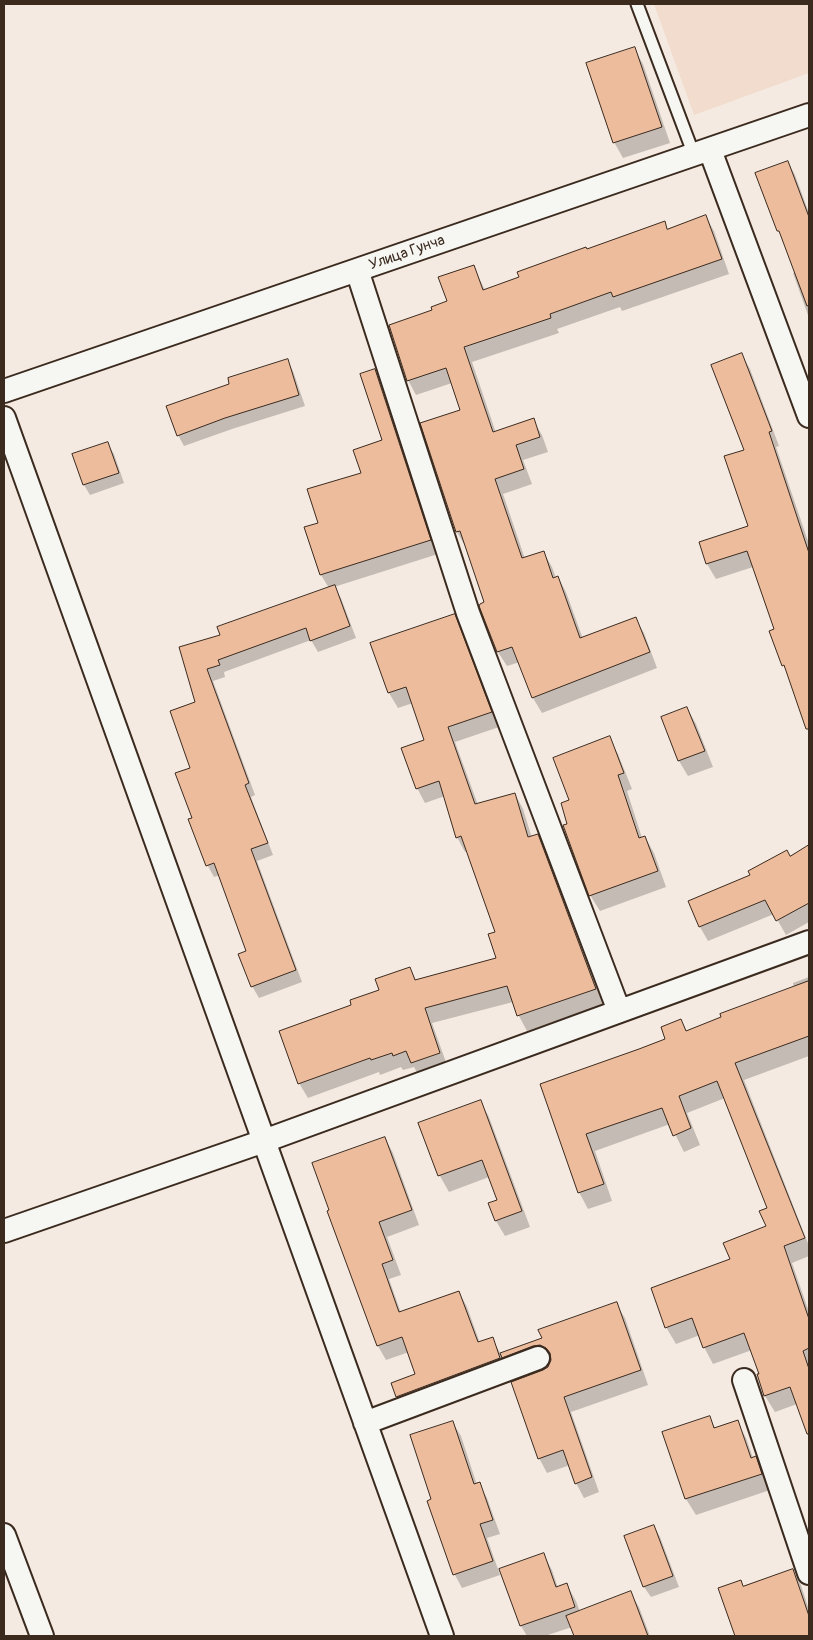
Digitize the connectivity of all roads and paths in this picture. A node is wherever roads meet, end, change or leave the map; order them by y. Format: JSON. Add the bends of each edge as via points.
{"nodes":[{"id":1,"x":637,"y":4,"type":"edge"},
{"id":2,"x":809,"y":115,"type":"edge"},
{"id":3,"x":702,"y":153,"type":"junction"},
{"id":4,"x":357,"y":270,"type":"junction"},
{"id":5,"x":4,"y":391,"type":"edge"},
{"id":6,"x":809,"y":416,"type":"edge"},
{"id":7,"x":4,"y":418,"type":"edge"},
{"id":8,"x":809,"y":942,"type":"edge"},
{"id":9,"x":619,"y":1011,"type":"junction"},
{"id":10,"x":264,"y":1141,"type":"junction"},
{"id":11,"x":4,"y":1231,"type":"edge"},
{"id":12,"x":538,"y":1358,"type":"dead end"},
{"id":13,"x":744,"y":1380,"type":"dead end"},
{"id":14,"x":365,"y":1423,"type":"junction"},
{"id":15,"x":4,"y":1535,"type":"edge"},
{"id":16,"x":809,"y":1573,"type":"edge"},
{"id":17,"x":42,"y":1636,"type":"edge"},
{"id":18,"x":442,"y":1636,"type":"edge"}],
"edges":[{"from":1,"to":3,"type":"lane"},
{"from":2,"to":3,"type":"street","name":"Улица Гунча"},
{"from":3,"to":4,"type":"street","name":"Улица Гунча"},
{"from":3,"to":6,"type":"street"},
{"from":4,"to":5,"type":"street","name":"Улица Гунча"},
{"from":4,"to":9,"type":"street","via":[[468,613]]},
{"from":7,"to":10,"type":"street"},
{"from":8,"to":9,"type":"street"},
{"from":9,"to":10,"type":"street"},
{"from":10,"to":11,"type":"street"},
{"from":10,"to":14,"type":"street"},
{"from":12,"to":14,"type":"street"},
{"from":13,"to":16,"type":"street"},
{"from":14,"to":18,"type":"street"},
{"from":15,"to":17,"type":"street"}]}
